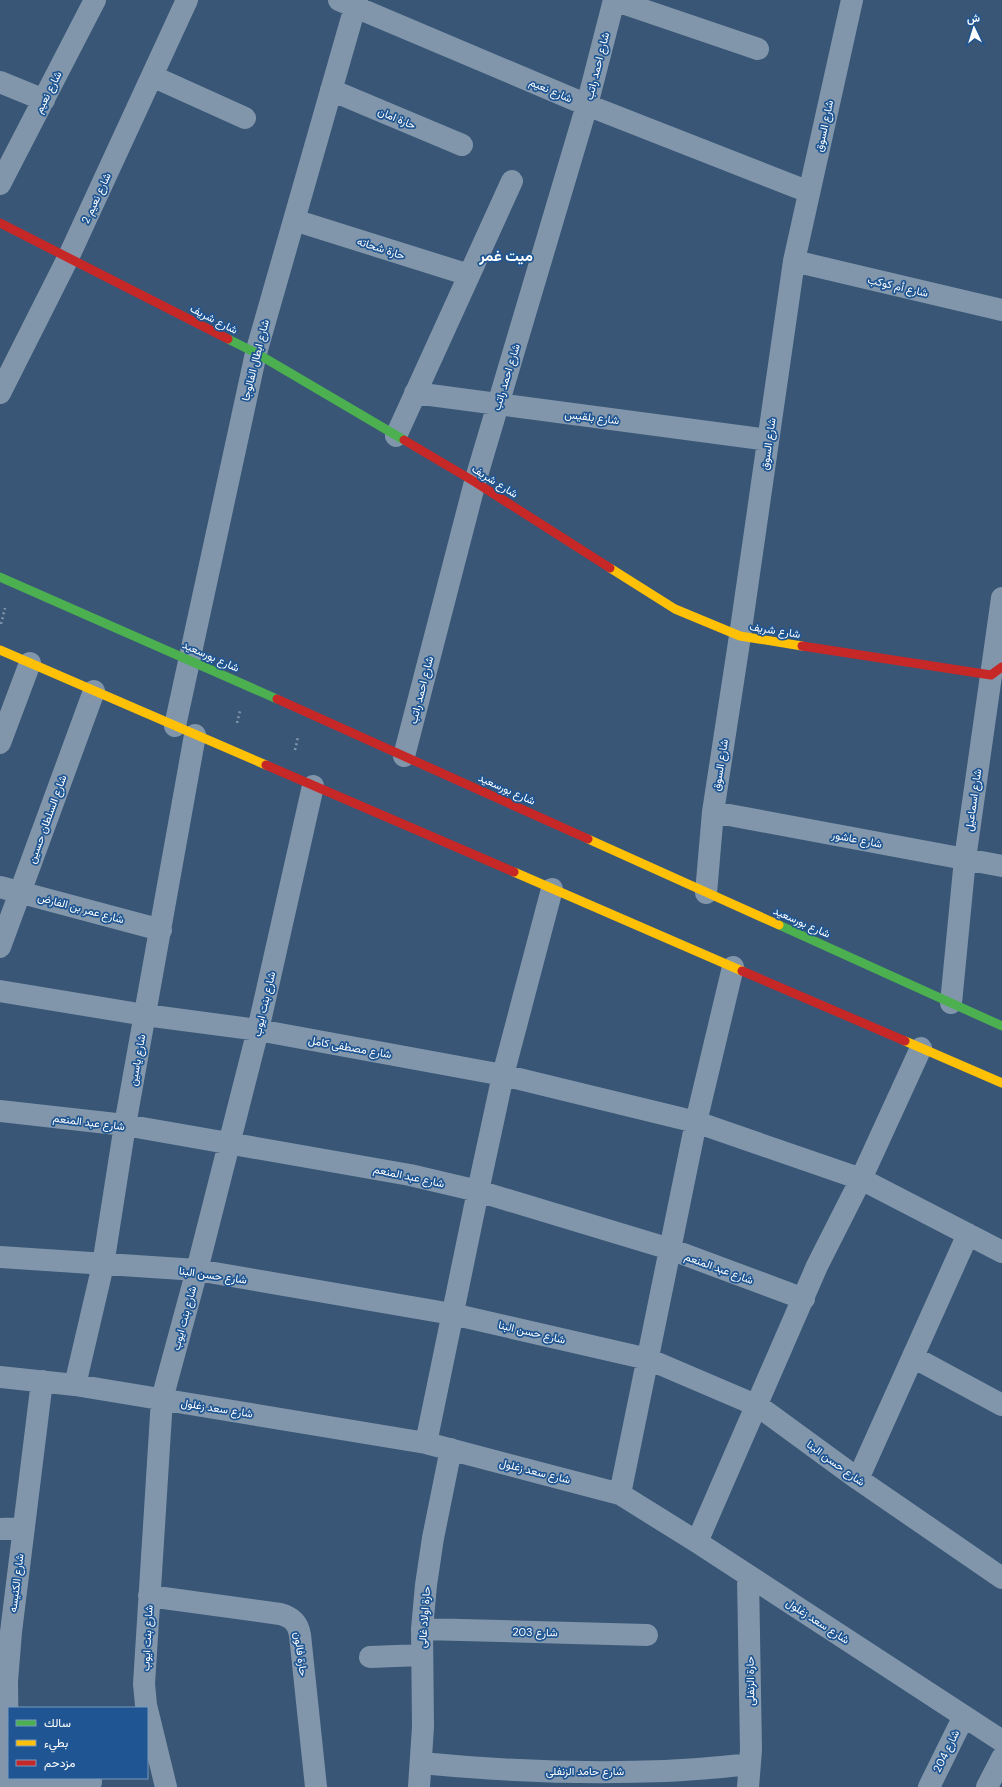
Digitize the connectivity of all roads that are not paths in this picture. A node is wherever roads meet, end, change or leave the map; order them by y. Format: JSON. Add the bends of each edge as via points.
{"nodes":[{"id":1,"x":95,"y":0,"type":"edge"},
{"id":2,"x":187,"y":0,"type":"edge"},
{"id":3,"x":614,"y":0,"type":"edge"},
{"id":4,"x":852,"y":0,"type":"edge"},
{"id":5,"x":350,"y":2,"type":"edge"},
{"id":6,"x":758,"y":49,"type":"dead end"},
{"id":7,"x":152,"y":76,"type":"junction"},
{"id":8,"x":0,"y":82,"type":"edge"},
{"id":9,"x":331,"y":90,"type":"junction"},
{"id":10,"x":44,"y":100,"type":"junction"},
{"id":11,"x":587,"y":105,"type":"junction"},
{"id":12,"x":246,"y":118,"type":"dead end"},
{"id":13,"x":462,"y":145,"type":"dead end"},
{"id":14,"x":512,"y":181,"type":"dead end"},
{"id":15,"x":0,"y":184,"type":"edge"},
{"id":16,"x":809,"y":192,"type":"junction"},
{"id":17,"x":294,"y":220,"type":"junction"},
{"id":18,"x":0,"y":223,"type":"edge"},
{"id":19,"x":68,"y":258,"type":"junction"},
{"id":20,"x":794,"y":261,"type":"junction"},
{"id":21,"x":469,"y":275,"type":"junction"},
{"id":22,"x":1002,"y":310,"type":"edge"},
{"id":23,"x":256,"y":353,"type":"junction"},
{"id":24,"x":0,"y":393,"type":"edge"},
{"id":25,"x":415,"y":393,"type":"junction"},
{"id":26,"x":498,"y":405,"type":"junction"},
{"id":27,"x":396,"y":436,"type":"junction"},
{"id":28,"x":768,"y":440,"type":"junction"},
{"id":29,"x":475,"y":482,"type":"junction"},
{"id":30,"x":0,"y":577,"type":"edge"},
{"id":31,"x":1002,"y":598,"type":"edge"},
{"id":32,"x":740,"y":636,"type":"junction"},
{"id":33,"x":0,"y":650,"type":"edge"},
{"id":34,"x":188,"y":659,"type":"junction"},
{"id":35,"x":30,"y":663,"type":"junction"},
{"id":36,"x":996,"y":671,"type":"edge"},
{"id":37,"x":94,"y":691,"type":"junction"},
{"id":38,"x":175,"y":726,"type":"junction"},
{"id":39,"x":195,"y":735,"type":"junction"},
{"id":40,"x":0,"y":743,"type":"edge"},
{"id":41,"x":404,"y":756,"type":"junction"},
{"id":42,"x":313,"y":786,"type":"junction"},
{"id":43,"x":713,"y":812,"type":"junction"},
{"id":44,"x":965,"y":860,"type":"junction"},
{"id":45,"x":1002,"y":866,"type":"edge"},
{"id":46,"x":10,"y":889,"type":"edge"},
{"id":47,"x":552,"y":889,"type":"junction"},
{"id":48,"x":706,"y":892,"type":"junction"},
{"id":49,"x":161,"y":930,"type":"junction"},
{"id":50,"x":0,"y":947,"type":"edge"},
{"id":51,"x":733,"y":967,"type":"junction"},
{"id":52,"x":0,"y":991,"type":"edge"},
{"id":53,"x":951,"y":1003,"type":"junction"},
{"id":54,"x":145,"y":1015,"type":"junction"},
{"id":55,"x":1002,"y":1026,"type":"edge"},
{"id":56,"x":258,"y":1030,"type":"junction"},
{"id":57,"x":921,"y":1048,"type":"junction"},
{"id":58,"x":503,"y":1075,"type":"junction"},
{"id":59,"x":1002,"y":1083,"type":"edge"},
{"id":60,"x":0,"y":1112,"type":"edge"},
{"id":61,"x":696,"y":1122,"type":"junction"},
{"id":62,"x":125,"y":1125,"type":"junction"},
{"id":63,"x":228,"y":1143,"type":"junction"},
{"id":64,"x":860,"y":1179,"type":"junction"},
{"id":65,"x":478,"y":1191,"type":"junction"},
{"id":66,"x":968,"y":1234,"type":"junction"},
{"id":67,"x":670,"y":1249,"type":"junction"},
{"id":68,"x":1002,"y":1252,"type":"edge"},
{"id":69,"x":0,"y":1257,"type":"edge"},
{"id":70,"x":103,"y":1264,"type":"junction"},
{"id":71,"x":197,"y":1270,"type":"junction"},
{"id":72,"x":804,"y":1299,"type":"junction"},
{"id":73,"x":452,"y":1314,"type":"junction"},
{"id":74,"x":913,"y":1357,"type":"junction"},
{"id":75,"x":648,"y":1359,"type":"junction"},
{"id":76,"x":0,"y":1377,"type":"edge"},
{"id":77,"x":42,"y":1380,"type":"junction"},
{"id":78,"x":75,"y":1385,"type":"junction"},
{"id":79,"x":162,"y":1399,"type":"junction"},
{"id":80,"x":1002,"y":1405,"type":"edge"},
{"id":81,"x":758,"y":1406,"type":"junction"},
{"id":82,"x":426,"y":1443,"type":"junction"},
{"id":83,"x":451,"y":1449,"type":"junction"},
{"id":84,"x":858,"y":1479,"type":"junction"},
{"id":85,"x":620,"y":1494,"type":"junction"},
{"id":86,"x":22,"y":1528,"type":"junction"},
{"id":87,"x":0,"y":1529,"type":"edge"},
{"id":88,"x":697,"y":1542,"type":"junction"},
{"id":89,"x":748,"y":1576,"type":"junction"},
{"id":90,"x":1002,"y":1578,"type":"edge"},
{"id":91,"x":149,"y":1596,"type":"junction"},
{"id":92,"x":422,"y":1629,"type":"junction"},
{"id":93,"x":647,"y":1635,"type":"dead end"},
{"id":94,"x":422,"y":1655,"type":"junction"},
{"id":95,"x":370,"y":1657,"type":"dead end"},
{"id":96,"x":146,"y":1707,"type":"edge"},
{"id":97,"x":148,"y":1713,"type":"edge"},
{"id":98,"x":964,"y":1716,"type":"junction"},
{"id":99,"x":1002,"y":1741,"type":"edge"},
{"id":100,"x":1002,"y":1758,"type":"edge"},
{"id":101,"x":421,"y":1763,"type":"junction"},
{"id":102,"x":750,"y":1764,"type":"junction"},
{"id":103,"x":577,"y":1779,"type":"edge"},
{"id":104,"x":663,"y":1779,"type":"edge"},
{"id":105,"x":91,"y":1782,"type":"dead end"},
{"id":106,"x":5,"y":1785,"type":"edge"},
{"id":107,"x":166,"y":1787,"type":"edge"},
{"id":108,"x":316,"y":1787,"type":"edge"},
{"id":109,"x":419,"y":1787,"type":"edge"},
{"id":110,"x":748,"y":1787,"type":"edge"},
{"id":111,"x":929,"y":1787,"type":"edge"},
{"id":112,"x":987,"y":1787,"type":"edge"}],
"edges":[{"from":1,"to":10,"type":"street","name":"شارع نعيم"},
{"from":2,"to":7,"type":"street","name":"شارع نعيم 2"},
{"from":3,"to":6,"type":"street"},
{"from":3,"to":11,"type":"street","name":"شارع احمد راتب"},
{"from":4,"to":16,"type":"street","name":"شارع السوق"},
{"from":5,"to":9,"type":"street","name":"شارع ابطال الفالوجا"},
{"from":5,"to":11,"type":"street","name":"شارع نعيم"},
{"from":7,"to":12,"type":"street"},
{"from":7,"to":19,"type":"street","name":"شارع نعيم 2"},
{"from":8,"to":10,"type":"street"},
{"from":9,"to":13,"type":"street","name":"حارة امان"},
{"from":9,"to":17,"type":"street","name":"شارع ابطال الفالوجا"},
{"from":10,"to":15,"type":"street","name":"شارع نعيم"},
{"from":11,"to":16,"type":"street","name":"شارع نعيم"},
{"from":11,"to":26,"type":"street","name":"شارع احمد راتب"},
{"from":14,"to":21,"type":"street"},
{"from":16,"to":20,"type":"street","name":"شارع السوق"},
{"from":17,"to":21,"type":"street","name":"حارة شحاته"},
{"from":17,"to":23,"type":"street","name":"شارع ابطال الفالوجا"},
{"from":18,"to":19,"type":"street","name":"شارع شريف"},
{"from":19,"to":23,"type":"street","name":"شارع شريف"},
{"from":19,"to":24,"type":"street","name":"شارع نعيم 2"},
{"from":20,"to":22,"type":"street","name":"شارع أم كوكب"},
{"from":20,"to":28,"type":"street","name":"شارع السوق"},
{"from":21,"to":25,"type":"street"},
{"from":23,"to":27,"type":"street","name":"شارع شريف"},
{"from":23,"to":34,"type":"street","name":"شارع ابطال الفالوجا"},
{"from":25,"to":26,"type":"street","name":"شارع بلقيس"},
{"from":25,"to":27,"type":"street"},
{"from":26,"to":28,"type":"street","name":"شارع بلقيس"},
{"from":26,"to":29,"type":"street","name":"شارع احمد راتب"},
{"from":27,"to":29,"type":"street","name":"شارع شريف"},
{"from":28,"to":32,"type":"street","name":"شارع السوق"},
{"from":29,"to":32,"type":"street","name":"شارع شريف","via":[[675,609]]},
{"from":29,"to":41,"type":"street","name":"شارع احمد راتب"},
{"from":30,"to":34,"type":"street","name":"شارع بورسعيد"},
{"from":31,"to":36,"type":"street","name":"شارع اسماعيل"},
{"from":32,"to":36,"type":"street","name":"شارع شريف"},
{"from":32,"to":43,"type":"street","name":"شارع السوق"},
{"from":33,"to":35,"type":"street"},
{"from":34,"to":38,"type":"street","name":"شارع ابطال الفالوجا"},
{"from":34,"to":41,"type":"street","name":"شارع بورسعيد"},
{"from":35,"to":37,"type":"street"},
{"from":35,"to":40,"type":"street"},
{"from":36,"to":44,"type":"street","name":"شارع اسماعيل"},
{"from":37,"to":38,"type":"street"},
{"from":37,"to":46,"type":"street","name":"شارع السلطان حسين"},
{"from":38,"to":39,"type":"street"},
{"from":39,"to":42,"type":"street"},
{"from":39,"to":49,"type":"street","name":"شارع ياسين"},
{"from":41,"to":48,"type":"street","name":"شارع بورسعيد"},
{"from":42,"to":47,"type":"street"},
{"from":42,"to":56,"type":"street","name":"شارع بنت ايوب"},
{"from":43,"to":44,"type":"street","name":"شارع عاشور"},
{"from":43,"to":48,"type":"street","name":"شارع السوق"},
{"from":44,"to":45,"type":"street","name":"شارع عاشور"},
{"from":44,"to":53,"type":"street","name":"شارع اسماعيل"},
{"from":46,"to":49,"type":"street","name":"شارع عمر بن الفارض"},
{"from":46,"to":50,"type":"street","name":"شارع السلطان حسين"},
{"from":47,"to":51,"type":"street"},
{"from":47,"to":58,"type":"street"},
{"from":48,"to":53,"type":"street","name":"شارع بورسعيد"},
{"from":49,"to":54,"type":"street","name":"شارع ياسين"},
{"from":51,"to":57,"type":"street"},
{"from":51,"to":61,"type":"street"},
{"from":52,"to":54,"type":"street","name":"شارع مصطفى كامل"},
{"from":53,"to":55,"type":"street","name":"شارع بورسعيد"},
{"from":54,"to":56,"type":"street","name":"شارع مصطفى كامل"},
{"from":54,"to":62,"type":"street","name":"شارع ياسين"},
{"from":56,"to":58,"type":"street","name":"شارع مصطفى كامل"},
{"from":56,"to":63,"type":"street","name":"شارع بنت ايوب"},
{"from":57,"to":59,"type":"street"},
{"from":57,"to":64,"type":"street"},
{"from":58,"to":61,"type":"street","name":"شارع مصطفى كامل"},
{"from":58,"to":65,"type":"street"},
{"from":60,"to":62,"type":"street","name":"شارع عبد المنعم"},
{"from":61,"to":64,"type":"street","name":"شارع مصطفى كامل"},
{"from":61,"to":67,"type":"street"},
{"from":62,"to":63,"type":"street","name":"شارع عبد المنعم"},
{"from":62,"to":70,"type":"street","name":"شارع ياسين"},
{"from":63,"to":65,"type":"street","name":"شارع عبد المنعم","via":[[410,1175]]},
{"from":63,"to":71,"type":"street","name":"شارع بنت ايوب"},
{"from":64,"to":66,"type":"street","name":"شارع مصطفى كامل"},
{"from":64,"to":72,"type":"street"},
{"from":65,"to":67,"type":"street","name":"شارع عبد المنعم"},
{"from":65,"to":73,"type":"street"},
{"from":66,"to":68,"type":"street","name":"شارع مصطفى كامل"},
{"from":66,"to":74,"type":"street"},
{"from":67,"to":72,"type":"street","name":"شارع عبد المنعم"},
{"from":67,"to":75,"type":"street"},
{"from":69,"to":70,"type":"street","name":"شارع حسن البنا"},
{"from":70,"to":71,"type":"street","name":"شارع حسن البنا"},
{"from":70,"to":78,"type":"street","name":"شارع ياسين"},
{"from":71,"to":73,"type":"street","name":"شارع حسن البنا"},
{"from":71,"to":79,"type":"street","name":"شارع بنت ايوب"},
{"from":72,"to":81,"type":"street"},
{"from":73,"to":75,"type":"street","name":"شارع حسن البنا"},
{"from":73,"to":82,"type":"street"},
{"from":74,"to":80,"type":"street"},
{"from":74,"to":84,"type":"street"},
{"from":75,"to":81,"type":"street","name":"شارع حسن البنا"},
{"from":75,"to":85,"type":"street"},
{"from":76,"to":77,"type":"street","name":"شارع سعد زغلول"},
{"from":77,"to":78,"type":"street","name":"شارع سعد زغلول"},
{"from":77,"to":86,"type":"street","name":"شارع الكنيسه"},
{"from":78,"to":79,"type":"street","name":"شارع سعد زغلول"},
{"from":79,"to":82,"type":"street","name":"شارع سعد زغلول"},
{"from":79,"to":91,"type":"street","name":"شارع بنت ايوب"},
{"from":81,"to":84,"type":"street","name":"شارع حسن البنا"},
{"from":81,"to":88,"type":"street"},
{"from":82,"to":83,"type":"street","name":"شارع سعد زغلول"},
{"from":83,"to":85,"type":"street","name":"شارع سعد زغلول"},
{"from":83,"to":92,"type":"street","name":"حارة اولاد غالى","via":[[433,1538]]},
{"from":84,"to":90,"type":"street","name":"شارع حسن البنا"},
{"from":85,"to":88,"type":"street","name":"شارع سعد زغلول"},
{"from":86,"to":87,"type":"street"},
{"from":86,"to":106,"type":"street","name":"شارع الكنيسه","via":[[7,1682],[8,1762]]},
{"from":88,"to":89,"type":"street","name":"شارع سعد زغلول"},
{"from":89,"to":98,"type":"street","name":"شارع سعد زغلول"},
{"from":89,"to":102,"type":"street","name":"حارة الزنفلى","via":[[752,1750]]},
{"from":91,"to":96,"type":"street","name":"شارع بنت ايوب","via":[[144,1684]]},
{"from":91,"to":108,"type":"street","name":"حارة فالون","via":[[280,1614],[296,1623],[300,1635]]},
{"from":92,"to":93,"type":"street","name":"شارع 203"},
{"from":92,"to":94,"type":"street","name":"حارة اولاد غالى"},
{"from":94,"to":95,"type":"street"},
{"from":94,"to":101,"type":"street","name":"حارة اولاد غالى","via":[[424,1691]]},
{"from":97,"to":107,"type":"street","name":"شارع بنت ايوب"},
{"from":98,"to":99,"type":"street","name":"شارع سعد زغلول"},
{"from":98,"to":111,"type":"street","name":"شارع 204"},
{"from":100,"to":112,"type":"street"},
{"from":101,"to":103,"type":"street","name":"شارع حامد الزنفلى"},
{"from":101,"to":109,"type":"street","name":"حارة اولاد غالى"},
{"from":102,"to":104,"type":"street","name":"شارع حامد الزنفلى"},
{"from":102,"to":110,"type":"street","name":"حارة الزنفلى"},
{"from":103,"to":104,"type":"street","name":"شارع حامد الزنفلى"},
{"from":105,"to":106,"type":"street"}]}
